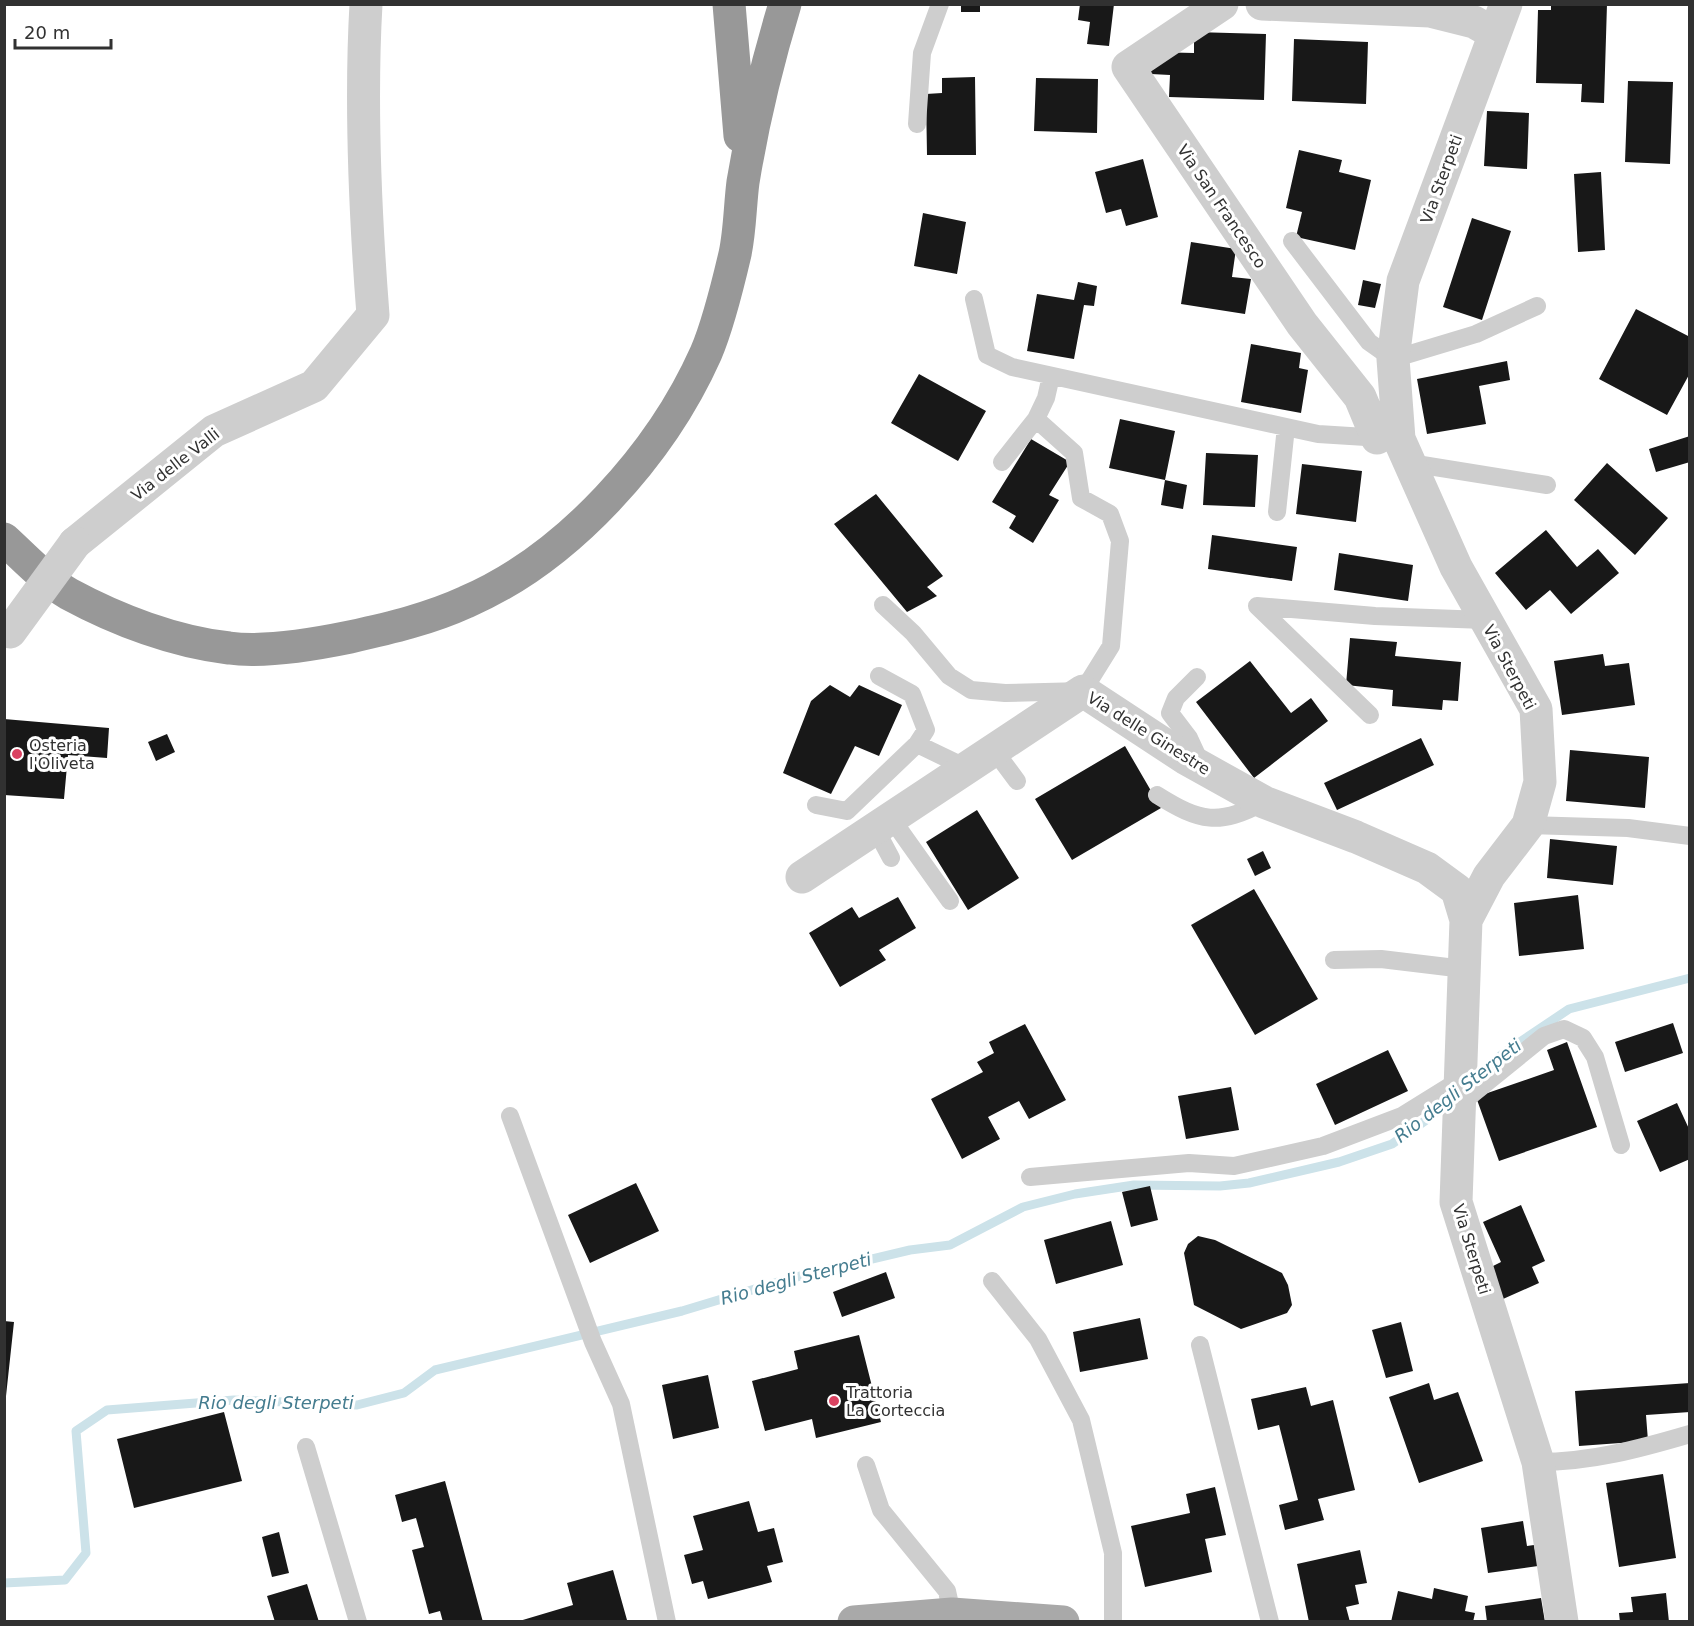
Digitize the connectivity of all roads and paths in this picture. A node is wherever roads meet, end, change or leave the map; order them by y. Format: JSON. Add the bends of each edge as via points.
{"nodes":[{"id":1,"x":366,"y":4,"type":"edge"},
{"id":2,"x":729,"y":4,"type":"edge"},
{"id":3,"x":785,"y":4,"type":"edge"},
{"id":4,"x":940,"y":4,"type":"edge"},
{"id":5,"x":1222,"y":4,"type":"edge"},
{"id":6,"x":1263,"y":4,"type":"edge"},
{"id":7,"x":1500,"y":19,"type":"edge"},
{"id":8,"x":917,"y":124,"type":"dead end"},
{"id":9,"x":743,"y":182,"type":"junction"},
{"id":10,"x":1293,"y":241,"type":"dead end"},
{"id":11,"x":974,"y":299,"type":"dead end"},
{"id":12,"x":1537,"y":306,"type":"dead end"},
{"id":13,"x":1393,"y":359,"type":"junction"},
{"id":14,"x":1051,"y":376,"type":"junction"},
{"id":15,"x":1036,"y":419,"type":"junction"},
{"id":16,"x":1286,"y":427,"type":"junction"},
{"id":17,"x":1395,"y":446,"type":"junction"},
{"id":18,"x":1002,"y":462,"type":"dead end"},
{"id":19,"x":1547,"y":485,"type":"dead end"},
{"id":20,"x":1277,"y":512,"type":"dead end"},
{"id":21,"x":4,"y":539,"type":"edge"},
{"id":22,"x":883,"y":605,"type":"dead end"},
{"id":23,"x":1485,"y":620,"type":"junction"},
{"id":24,"x":7,"y":635,"type":"edge"},
{"id":25,"x":879,"y":676,"type":"dead end"},
{"id":26,"x":1197,"y":677,"type":"dead end"},
{"id":27,"x":1083,"y":691,"type":"junction"},
{"id":28,"x":1370,"y":715,"type":"dead end"},
{"id":29,"x":917,"y":744,"type":"junction"},
{"id":30,"x":994,"y":750,"type":"junction"},
{"id":31,"x":967,"y":768,"type":"junction"},
{"id":32,"x":1203,"y":768,"type":"junction"},
{"id":33,"x":1017,"y":781,"type":"dead end"},
{"id":34,"x":1157,"y":795,"type":"dead end"},
{"id":35,"x":1264,"y":802,"type":"junction"},
{"id":36,"x":816,"y":805,"type":"dead end"},
{"id":37,"x":883,"y":823,"type":"junction"},
{"id":38,"x":1527,"y":825,"type":"junction"},
{"id":39,"x":1689,"y":836,"type":"edge"},
{"id":40,"x":891,"y":858,"type":"dead end"},
{"id":41,"x":801,"y":877,"type":"dead end"},
{"id":42,"x":950,"y":901,"type":"dead end"},
{"id":43,"x":1466,"y":920,"type":"junction"},
{"id":44,"x":1334,"y":960,"type":"dead end"},
{"id":45,"x":1464,"y":969,"type":"junction"},
{"id":46,"x":1460,"y":1092,"type":"junction"},
{"id":47,"x":510,"y":1116,"type":"dead end"},
{"id":48,"x":1621,"y":1145,"type":"dead end"},
{"id":49,"x":1030,"y":1178,"type":"dead end"},
{"id":50,"x":992,"y":1281,"type":"dead end"},
{"id":51,"x":1200,"y":1345,"type":"dead end"},
{"id":52,"x":1689,"y":1434,"type":"edge"},
{"id":53,"x":306,"y":1447,"type":"dead end"},
{"id":54,"x":1538,"y":1462,"type":"junction"},
{"id":55,"x":866,"y":1465,"type":"dead end"},
{"id":56,"x":952,"y":1614,"type":"junction"},
{"id":57,"x":358,"y":1622,"type":"edge"},
{"id":58,"x":667,"y":1622,"type":"edge"},
{"id":59,"x":854,"y":1622,"type":"edge"},
{"id":60,"x":1063,"y":1622,"type":"edge"},
{"id":61,"x":1113,"y":1622,"type":"edge"},
{"id":62,"x":1270,"y":1622,"type":"edge"},
{"id":63,"x":1562,"y":1622,"type":"edge"}],
"edges":[{"from":1,"to":24,"type":"street","name":"Via delle Valli","bridge":true,"via":[[364,141],[373,315],[314,386],[214,431],[75,543]]},
{"from":2,"to":9,"type":"highway"},
{"from":3,"to":9,"type":"highway","via":[[762,77]]},
{"from":4,"to":8,"type":"lane","via":[[922,53]]},
{"from":5,"to":17,"type":"street","name":"Via San Francesco","via":[[1128,67],[1302,324]]},
{"from":6,"to":7,"type":"street","via":[[1430,11],[1474,22]]},
{"from":7,"to":13,"type":"street","name":"Via Sterpeti","via":[[1403,281]]},
{"from":9,"to":21,"type":"highway","via":[[736,253],[706,352],[677,405],[645,453],[599,509],[550,552],[467,602],[400,626],[311,645],[231,649],[157,632],[67,592]]},
{"from":10,"to":13,"type":"lane","via":[[1368,342]]},
{"from":11,"to":14,"type":"lane","via":[[987,355],[1012,367]]},
{"from":12,"to":13,"type":"lane","via":[[1476,334]]},
{"from":13,"to":17,"type":"street","name":"Via Sterpeti"},
{"from":14,"to":15,"type":"lane"},
{"from":14,"to":16,"type":"lane"},
{"from":15,"to":18,"type":"lane"},
{"from":15,"to":27,"type":"lane","via":[[1074,453],[1081,498],[1110,514],[1120,541],[1111,646]]},
{"from":16,"to":17,"type":"lane"},
{"from":16,"to":20,"type":"lane"},
{"from":17,"to":19,"type":"lane"},
{"from":17,"to":23,"type":"street","name":"Via Sterpeti"},
{"from":22,"to":27,"type":"lane","via":[[949,676],[971,690]]},
{"from":23,"to":28,"type":"lane","via":[[1257,606]]},
{"from":23,"to":38,"type":"street","name":"Via Sterpeti","via":[[1536,709],[1540,782]]},
{"from":25,"to":29,"type":"lane","via":[[912,694],[926,730]]},
{"from":26,"to":32,"type":"lane","via":[[1176,698],[1170,713],[1189,738]]},
{"from":27,"to":30,"type":"street","name":"Via delle Ginestre"},
{"from":27,"to":32,"type":"street","name":"Via delle Ginestre"},
{"from":29,"to":31,"type":"lane"},
{"from":29,"to":36,"type":"lane","via":[[847,811]]},
{"from":30,"to":31,"type":"street","name":"Via delle Ginestre"},
{"from":30,"to":33,"type":"lane"},
{"from":31,"to":37,"type":"street","name":"Via delle Ginestre"},
{"from":32,"to":35,"type":"street","name":"Via delle Ginestre"},
{"from":34,"to":35,"type":"lane","via":[[1179,809],[1215,819],[1237,816]]},
{"from":35,"to":43,"type":"street","name":"Via delle Ginestre","via":[[1427,868],[1457,890]]},
{"from":37,"to":40,"type":"lane"},
{"from":37,"to":41,"type":"street","name":"Via delle Ginestre"},
{"from":37,"to":42,"type":"lane"},
{"from":38,"to":39,"type":"lane","via":[[1628,828]]},
{"from":38,"to":43,"type":"street","name":"Via Sterpeti","via":[[1489,876]]},
{"from":43,"to":45,"type":"street","name":"Via Sterpeti"},
{"from":44,"to":45,"type":"lane","via":[[1381,959]]},
{"from":45,"to":46,"type":"street","name":"Via Sterpeti"},
{"from":46,"to":48,"type":"lane","via":[[1544,1036],[1564,1029],[1583,1038],[1595,1057]]},
{"from":46,"to":49,"type":"lane","via":[[1312,1149],[1234,1166],[1189,1163]]},
{"from":46,"to":54,"type":"street","name":"Via Sterpeti","via":[[1456,1202]]},
{"from":47,"to":58,"type":"lane","via":[[593,1342],[621,1404]]},
{"from":50,"to":61,"type":"lane","via":[[1038,1339],[1081,1420],[1113,1553]]},
{"from":51,"to":62,"type":"lane"},
{"from":52,"to":54,"type":"lane","via":[[1621,1454]]},
{"from":53,"to":57,"type":"lane"},
{"from":54,"to":63,"type":"street","name":"Via Sterpeti"},
{"from":55,"to":56,"type":"lane","via":[[881,1510],[947,1591]]},
{"from":56,"to":59,"type":"main road"},
{"from":56,"to":60,"type":"main road"}]}
